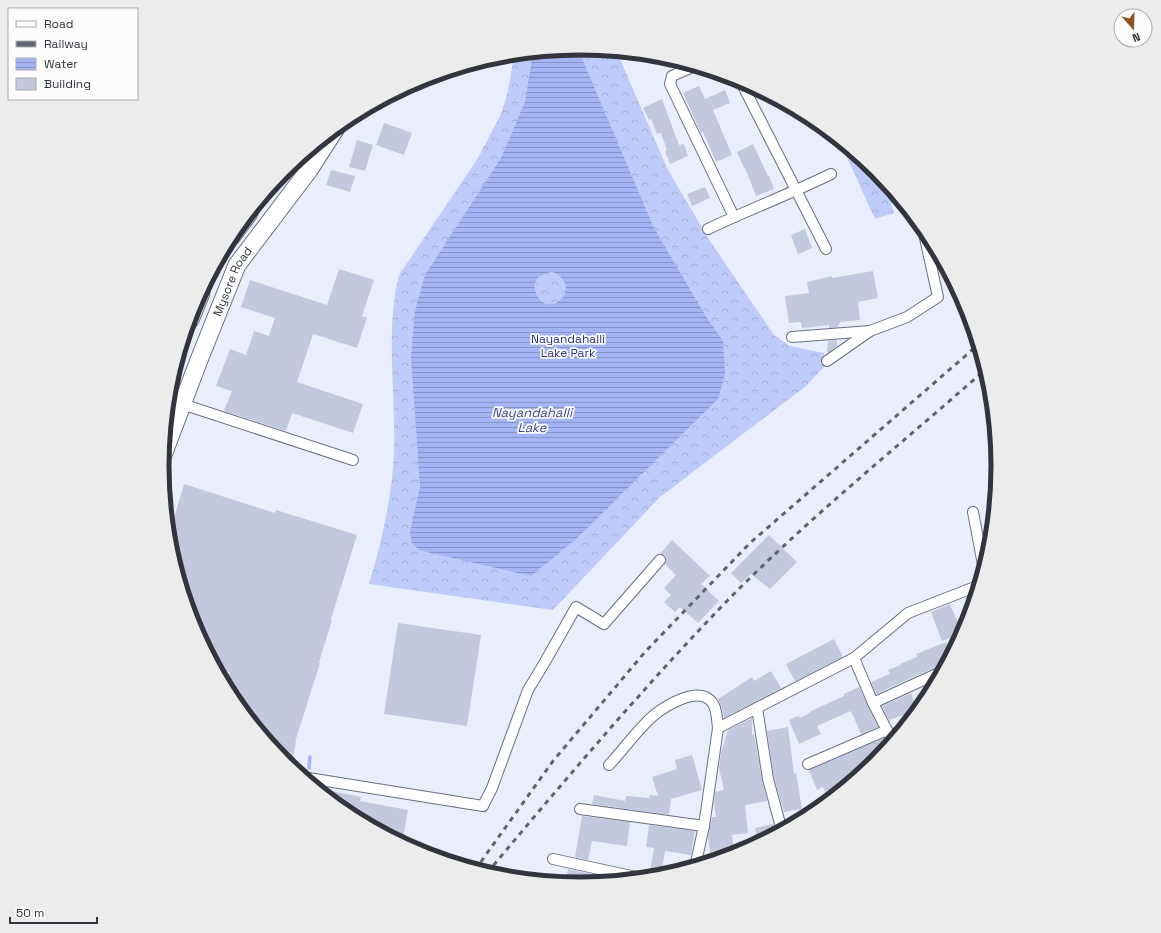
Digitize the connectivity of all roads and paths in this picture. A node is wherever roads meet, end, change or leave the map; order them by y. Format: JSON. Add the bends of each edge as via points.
{"nodes":[{"id":1,"x":688,"y":69,"type":"edge"},
{"id":2,"x":744,"y":89,"type":"edge"},
{"id":3,"x":326,"y":143,"type":"edge"},
{"id":4,"x":831,"y":174,"type":"dead end"},
{"id":5,"x":796,"y":191,"type":"junction"},
{"id":6,"x":734,"y":216,"type":"junction"},
{"id":7,"x":708,"y":229,"type":"dead end"},
{"id":8,"x":926,"y":243,"type":"edge"},
{"id":9,"x":826,"y":250,"type":"dead end"},
{"id":10,"x":870,"y":331,"type":"junction"},
{"id":11,"x":792,"y":337,"type":"dead end"},
{"id":12,"x":827,"y":361,"type":"dead end"},
{"id":13,"x":182,"y":404,"type":"junction"},
{"id":14,"x":171,"y":434,"type":"edge"},
{"id":15,"x":353,"y":460,"type":"dead end"},
{"id":16,"x":973,"y":512,"type":"dead end"},
{"id":17,"x":982,"y":557,"type":"edge"},
{"id":18,"x":660,"y":560,"type":"dead end"},
{"id":19,"x":974,"y":586,"type":"edge"},
{"id":20,"x":854,"y":658,"type":"junction"},
{"id":21,"x":936,"y":674,"type":"edge"},
{"id":22,"x":873,"y":703,"type":"junction"},
{"id":23,"x":756,"y":708,"type":"junction"},
{"id":24,"x":718,"y":728,"type":"junction"},
{"id":25,"x":887,"y":730,"type":"junction"},
{"id":26,"x":891,"y":737,"type":"edge"},
{"id":27,"x":808,"y":764,"type":"dead end"},
{"id":28,"x":609,"y":765,"type":"dead end"},
{"id":29,"x":312,"y":779,"type":"edge"},
{"id":30,"x":580,"y":808,"type":"dead end"},
{"id":31,"x":704,"y":826,"type":"junction"},
{"id":32,"x":781,"y":826,"type":"edge"},
{"id":33,"x":553,"y":859,"type":"dead end"},
{"id":34,"x":696,"y":861,"type":"edge"},
{"id":35,"x":626,"y":875,"type":"edge"}],
"edges":[{"from":1,"to":6,"type":"street","via":[[672,76],[670,84]]},
{"from":2,"to":5,"type":"street"},
{"from":3,"to":13,"type":"highway","name":"Mysore Road","via":[[309,170],[237,264]]},
{"from":4,"to":5,"type":"street"},
{"from":5,"to":6,"type":"street"},
{"from":5,"to":9,"type":"street"},
{"from":6,"to":7,"type":"street"},
{"from":8,"to":10,"type":"street","via":[[938,297],[907,317]]},
{"from":10,"to":11,"type":"street"},
{"from":10,"to":12,"type":"street"},
{"from":13,"to":14,"type":"highway","name":"Mysore Road"},
{"from":13,"to":15,"type":"street"},
{"from":16,"to":17,"type":"street"},
{"from":18,"to":29,"type":"street","via":[[604,624],[576,607],[528,690],[483,806]]},
{"from":19,"to":20,"type":"street","via":[[908,613]]},
{"from":20,"to":22,"type":"street"},
{"from":20,"to":23,"type":"street"},
{"from":21,"to":22,"type":"street"},
{"from":22,"to":25,"type":"street"},
{"from":23,"to":24,"type":"street"},
{"from":23,"to":32,"type":"street","via":[[768,779]]},
{"from":24,"to":28,"type":"street","via":[[712,701],[702,695],[692,696],[673,703],[653,716]]},
{"from":24,"to":31,"type":"street"},
{"from":25,"to":26,"type":"street"},
{"from":25,"to":27,"type":"street"},
{"from":30,"to":31,"type":"street"},
{"from":31,"to":34,"type":"street"},
{"from":33,"to":35,"type":"street"}]}
